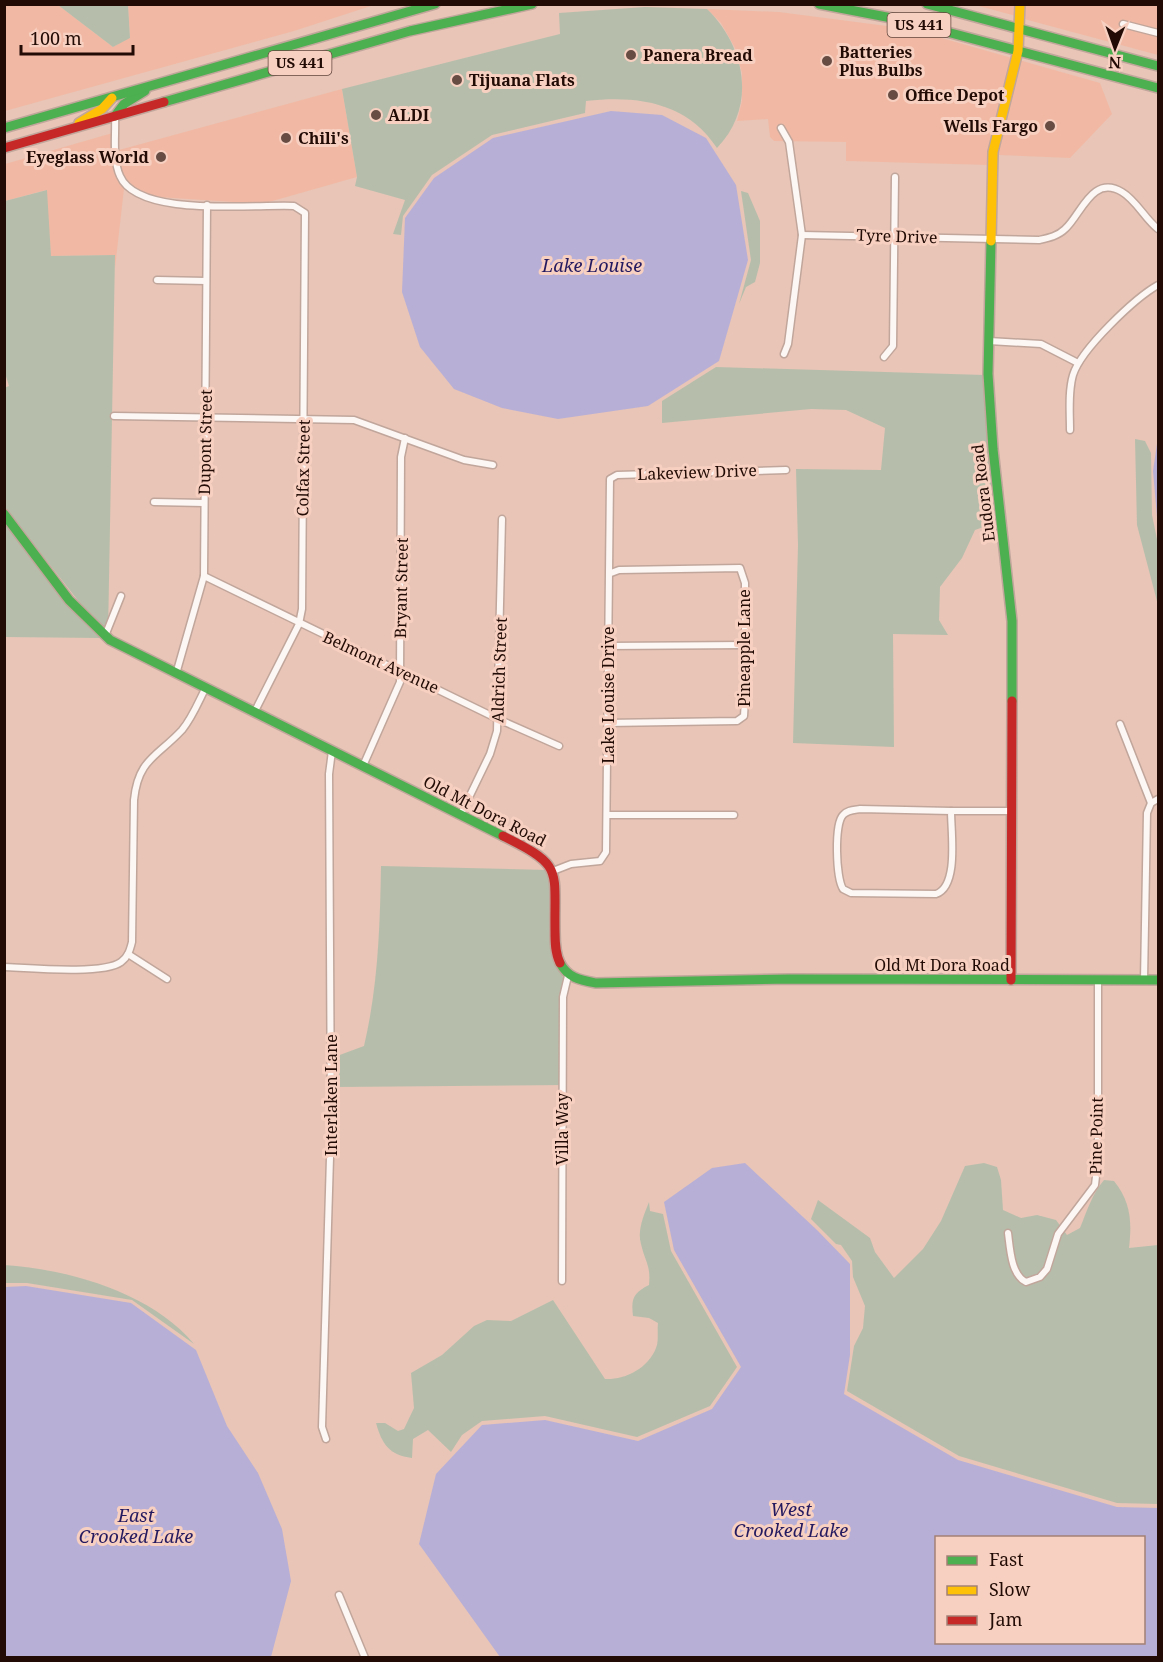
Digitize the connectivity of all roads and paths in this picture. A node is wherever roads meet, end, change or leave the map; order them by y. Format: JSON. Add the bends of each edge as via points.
{"nodes":[{"id":1,"x":435,"y":4,"type":"edge"},
{"id":2,"x":532,"y":4,"type":"edge"},
{"id":3,"x":819,"y":4,"type":"edge"},
{"id":4,"x":927,"y":4,"type":"edge"},
{"id":5,"x":1020,"y":4,"type":"edge"},
{"id":6,"x":1123,"y":24,"type":"dead end"},
{"id":7,"x":1020,"y":29,"type":"junction"},
{"id":8,"x":1158,"y":33,"type":"edge"},
{"id":9,"x":1018,"y":51,"type":"junction"},
{"id":10,"x":1158,"y":66,"type":"edge"},
{"id":11,"x":158,"y":83,"type":"junction"},
{"id":12,"x":1158,"y":88,"type":"edge"},
{"id":13,"x":113,"y":96,"type":"junction"},
{"id":14,"x":115,"y":116,"type":"junction"},
{"id":15,"x":4,"y":128,"type":"edge"},
{"id":16,"x":781,"y":128,"type":"dead end"},
{"id":17,"x":69,"y":129,"type":"junction"},
{"id":18,"x":4,"y":148,"type":"edge"},
{"id":19,"x":895,"y":177,"type":"dead end"},
{"id":20,"x":207,"y":205,"type":"junction"},
{"id":21,"x":1158,"y":229,"type":"edge"},
{"id":22,"x":802,"y":235,"type":"junction"},
{"id":23,"x":896,"y":237,"type":"junction"},
{"id":24,"x":991,"y":238,"type":"junction"},
{"id":25,"x":157,"y":280,"type":"dead end"},
{"id":26,"x":206,"y":281,"type":"junction"},
{"id":27,"x":1158,"y":285,"type":"edge"},
{"id":28,"x":989,"y":341,"type":"junction"},
{"id":29,"x":784,"y":354,"type":"dead end"},
{"id":30,"x":884,"y":357,"type":"dead end"},
{"id":31,"x":1078,"y":363,"type":"junction"},
{"id":32,"x":114,"y":416,"type":"dead end"},
{"id":33,"x":205,"y":418,"type":"junction"},
{"id":34,"x":304,"y":419,"type":"junction"},
{"id":35,"x":1070,"y":430,"type":"dead end"},
{"id":36,"x":405,"y":438,"type":"junction"},
{"id":37,"x":493,"y":465,"type":"dead end"},
{"id":38,"x":786,"y":470,"type":"dead end"},
{"id":39,"x":610,"y":479,"type":"joint"},
{"id":40,"x":154,"y":502,"type":"dead end"},
{"id":41,"x":204,"y":503,"type":"junction"},
{"id":42,"x":4,"y":514,"type":"edge"},
{"id":43,"x":502,"y":519,"type":"dead end"},
{"id":44,"x":611,"y":573,"type":"junction"},
{"id":45,"x":204,"y":576,"type":"junction"},
{"id":46,"x":121,"y":596,"type":"dead end"},
{"id":47,"x":299,"y":624,"type":"junction"},
{"id":48,"x":105,"y":636,"type":"junction"},
{"id":49,"x":745,"y":645,"type":"junction"},
{"id":50,"x":608,"y":646,"type":"junction"},
{"id":51,"x":400,"y":670,"type":"junction"},
{"id":52,"x":176,"y":675,"type":"junction"},
{"id":53,"x":205,"y":689,"type":"junction"},
{"id":54,"x":254,"y":714,"type":"junction"},
{"id":55,"x":498,"y":719,"type":"junction"},
{"id":56,"x":607,"y":723,"type":"junction"},
{"id":57,"x":1120,"y":724,"type":"dead end"},
{"id":58,"x":559,"y":746,"type":"dead end"},
{"id":59,"x":332,"y":751,"type":"junction"},
{"id":60,"x":363,"y":766,"type":"junction"},
{"id":61,"x":1158,"y":799,"type":"edge"},
{"id":62,"x":1151,"y":803,"type":"junction"},
{"id":63,"x":951,"y":811,"type":"junction"},
{"id":64,"x":1011,"y":811,"type":"junction"},
{"id":65,"x":461,"y":814,"type":"junction"},
{"id":66,"x":608,"y":815,"type":"junction"},
{"id":67,"x":734,"y":815,"type":"dead end"},
{"id":68,"x":553,"y":871,"type":"junction"},
{"id":69,"x":128,"y":954,"type":"junction"},
{"id":70,"x":4,"y":967,"type":"edge"},
{"id":71,"x":568,"y":976,"type":"junction"},
{"id":72,"x":167,"y":979,"type":"dead end"},
{"id":73,"x":1098,"y":980,"type":"junction"},
{"id":74,"x":1144,"y":980,"type":"junction"},
{"id":75,"x":1158,"y":980,"type":"edge"},
{"id":76,"x":1011,"y":981,"type":"junction"},
{"id":77,"x":1008,"y":1233,"type":"dead end"},
{"id":78,"x":562,"y":1281,"type":"dead end"},
{"id":79,"x":326,"y":1439,"type":"dead end"},
{"id":80,"x":339,"y":1594,"type":"dead end"},
{"id":81,"x":365,"y":1658,"type":"edge"}],
"edges":[{"from":1,"to":11,"type":"street","number":"US 441"},
{"from":2,"to":14,"type":"street","number":"US 441","via":[[420,28]]},
{"from":3,"to":9,"type":"street","number":"US 441","via":[[902,20]]},
{"from":4,"to":7,"type":"street","number":"US 441"},
{"from":5,"to":7,"type":"street","name":"Eudora Road"},
{"from":6,"to":8,"type":"street"},
{"from":7,"to":9,"type":"street","name":"Eudora Road"},
{"from":7,"to":10,"type":"street","number":"US 441"},
{"from":9,"to":12,"type":"street","number":"US 441"},
{"from":9,"to":24,"type":"street","name":"Eudora Road","via":[[993,152]]},
{"from":11,"to":13,"type":"street","number":"US 441"},
{"from":11,"to":14,"type":"street","via":[[124,104]]},
{"from":13,"to":15,"type":"street","number":"US 441"},
{"from":13,"to":17,"type":"street","via":[[102,109]]},
{"from":14,"to":17,"type":"street","number":"US 441"},
{"from":14,"to":20,"type":"street","via":[[116,165],[130,189],[157,202]]},
{"from":16,"to":22,"type":"street","via":[[789,142]]},
{"from":17,"to":18,"type":"street","number":"US 441"},
{"from":19,"to":23,"type":"street"},
{"from":20,"to":26,"type":"street","name":"Dupont Street"},
{"from":20,"to":34,"type":"street","name":"Colfax Street","via":[[294,206],[304,211]]},
{"from":21,"to":24,"type":"street","name":"Tyre Drive","via":[[1124,193],[1104,189],[1090,196],[1067,227],[1056,235],[1039,240]]},
{"from":22,"to":23,"type":"street","name":"Tyre Drive"},
{"from":22,"to":29,"type":"street"},
{"from":23,"to":24,"type":"street","name":"Tyre Drive"},
{"from":23,"to":30,"type":"street","via":[[893,346]]},
{"from":24,"to":28,"type":"street","name":"Eudora Road"},
{"from":25,"to":26,"type":"street"},
{"from":26,"to":33,"type":"street","name":"Dupont Street"},
{"from":27,"to":31,"type":"street","via":[[1136,300]]},
{"from":28,"to":31,"type":"street","via":[[1041,344]]},
{"from":28,"to":64,"type":"street","name":"Eudora Road","via":[[989,407],[1012,621]]},
{"from":31,"to":35,"type":"street","via":[[1071,385]]},
{"from":32,"to":33,"type":"street"},
{"from":33,"to":34,"type":"street"},
{"from":33,"to":41,"type":"street","name":"Dupont Street"},
{"from":34,"to":36,"type":"street","via":[[354,420]]},
{"from":34,"to":47,"type":"street","name":"Colfax Street","via":[[303,597]]},
{"from":36,"to":37,"type":"street","via":[[464,460]]},
{"from":36,"to":51,"type":"street","name":"Bryant Street","via":[[401,457]]},
{"from":38,"to":39,"type":"street","name":"Lakeview Drive","via":[[617,475]]},
{"from":39,"to":44,"type":"street","name":"Lake Louise Drive"},
{"from":40,"to":41,"type":"street"},
{"from":41,"to":45,"type":"street","name":"Dupont Street"},
{"from":42,"to":48,"type":"street","name":"Old Mt Dora Road","via":[[69,600]]},
{"from":43,"to":55,"type":"street","name":"Aldrich Street"},
{"from":44,"to":49,"type":"street","name":"Pineapple Lane","via":[[740,568],[745,583]]},
{"from":44,"to":50,"type":"street","name":"Lake Louise Drive"},
{"from":45,"to":47,"type":"street","name":"Belmont Avenue"},
{"from":45,"to":52,"type":"street","name":"Dupont Street"},
{"from":46,"to":48,"type":"street"},
{"from":47,"to":51,"type":"street","name":"Belmont Avenue"},
{"from":47,"to":54,"type":"street","name":"Colfax Street"},
{"from":48,"to":52,"type":"street","name":"Old Mt Dora Road"},
{"from":49,"to":50,"type":"street"},
{"from":49,"to":56,"type":"street","name":"Pineapple Lane","via":[[744,716],[737,721]]},
{"from":50,"to":56,"type":"street","name":"Lake Louise Drive"},
{"from":51,"to":55,"type":"street","name":"Belmont Avenue"},
{"from":51,"to":60,"type":"street","name":"Bryant Street","via":[[400,682]]},
{"from":52,"to":53,"type":"street","name":"Old Mt Dora Road"},
{"from":53,"to":54,"type":"street","name":"Old Mt Dora Road"},
{"from":53,"to":69,"type":"street","via":[[187,723],[147,760],[137,778],[134,922]]},
{"from":54,"to":59,"type":"street","name":"Old Mt Dora Road"},
{"from":55,"to":58,"type":"street","name":"Belmont Avenue"},
{"from":55,"to":65,"type":"street","name":"Aldrich Street","via":[[490,754]]},
{"from":56,"to":66,"type":"street","name":"Lake Louise Drive"},
{"from":57,"to":62,"type":"street"},
{"from":59,"to":60,"type":"street","name":"Old Mt Dora Road"},
{"from":59,"to":79,"type":"street","name":"Interlaken Lane","via":[[331,1136],[322,1427]]},
{"from":60,"to":65,"type":"street","name":"Old Mt Dora Road"},
{"from":61,"to":62,"type":"street"},
{"from":62,"to":74,"type":"street","via":[[1146,825]]},
{"from":63,"to":63,"type":"street","via":[[950,880],[942,892],[852,893],[843,889],[838,877],[838,823],[847,812]]},
{"from":63,"to":64,"type":"street"},
{"from":64,"to":76,"type":"street","name":"Eudora Road"},
{"from":65,"to":68,"type":"street","name":"Old Mt Dora Road","via":[[525,845],[546,860]]},
{"from":66,"to":67,"type":"street"},
{"from":66,"to":68,"type":"street","name":"Lake Louise Drive","via":[[606,852],[602,859]]},
{"from":68,"to":71,"type":"street","name":"Old Mt Dora Road","via":[[556,956]]},
{"from":69,"to":70,"type":"street","via":[[106,968]]},
{"from":69,"to":72,"type":"street"},
{"from":71,"to":76,"type":"street","name":"Old Mt Dora Road","via":[[596,983]]},
{"from":71,"to":78,"type":"street","name":"Villa Way","via":[[563,997]]},
{"from":73,"to":74,"type":"street","name":"Old Mt Dora Road"},
{"from":73,"to":76,"type":"street","name":"Old Mt Dora Road"},
{"from":73,"to":77,"type":"street","name":"Pine Point","via":[[1095,1185],[1058,1234],[1050,1263],[1040,1277],[1026,1282],[1020,1278]]},
{"from":74,"to":75,"type":"street","name":"Old Mt Dora Road"},
{"from":80,"to":81,"type":"street"}]}
